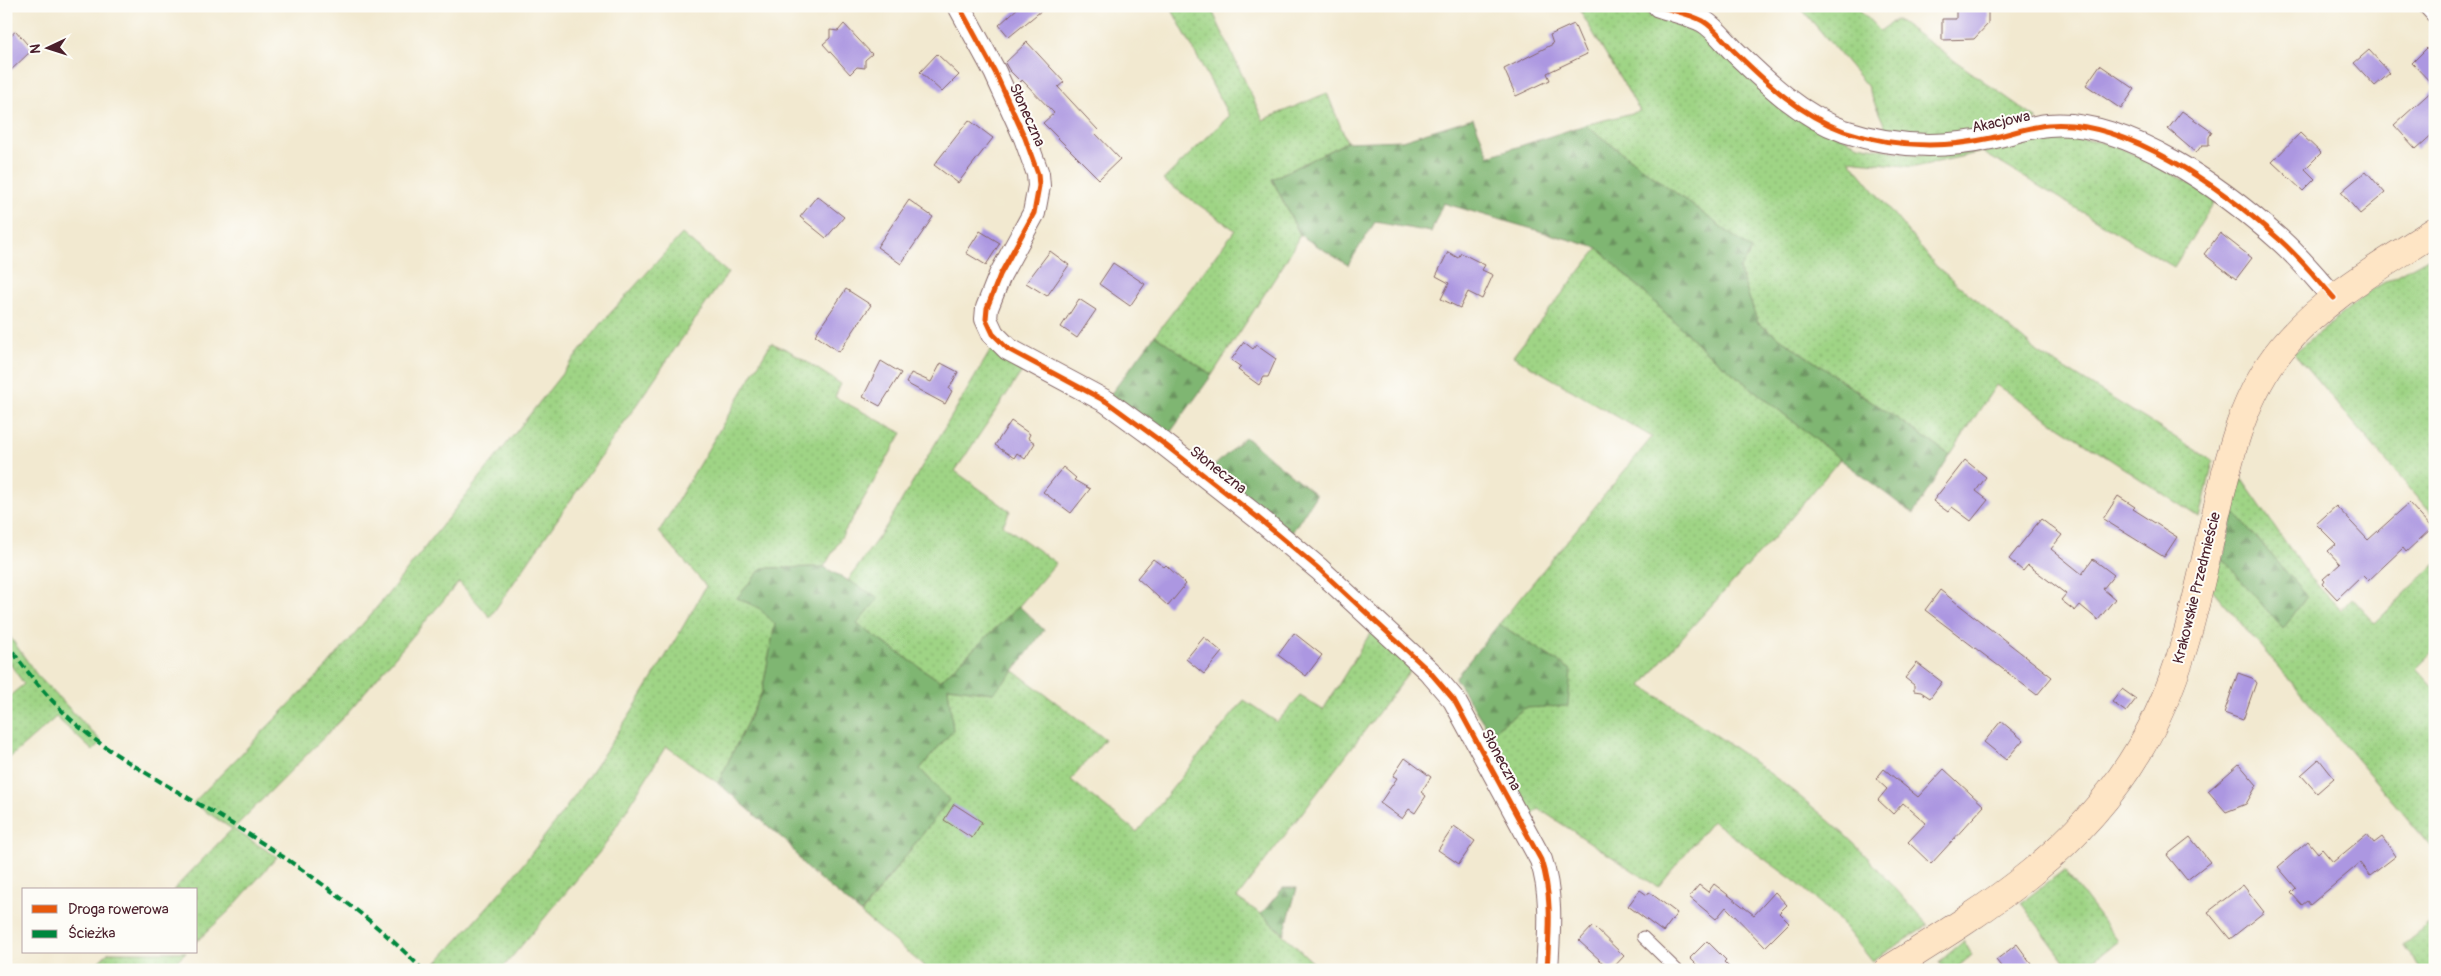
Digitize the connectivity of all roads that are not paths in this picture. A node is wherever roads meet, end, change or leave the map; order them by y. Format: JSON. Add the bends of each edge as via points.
{"nodes":[{"id":1,"x":959,"y":6,"type":"edge"},
{"id":2,"x":1659,"y":6,"type":"edge"},
{"id":3,"x":2423,"y":6,"type":"edge"},
{"id":4,"x":2435,"y":19,"type":"edge"},
{"id":5,"x":2435,"y":231,"type":"edge"},
{"id":6,"x":2334,"y":298,"type":"junction"},
{"id":7,"x":1643,"y":937,"type":"dead end"},
{"id":8,"x":1547,"y":970,"type":"edge"},
{"id":9,"x":1677,"y":970,"type":"edge"},
{"id":10,"x":1888,"y":970,"type":"edge"}],
"edges":[{"from":1,"to":8,"type":"street","name":"Słoneczna","via":[[995,72],[1038,174],[1034,213],[1000,275],[987,308],[988,326],[1008,349],[1107,402],[1257,516],[1319,569],[1444,687],[1541,860],[1549,902]]},
{"from":2,"to":6,"type":"street","name":"Akacjowa","via":[[1704,22],[1784,97],[1814,117],[1861,136],[1926,146],[2066,124],[2126,140],[2199,178],[2246,212],[2294,253]]},
{"from":3,"to":4,"type":"lane"},
{"from":5,"to":6,"type":"main road","name":"Krakowskie Przedmieście"},
{"from":6,"to":10,"type":"main road","name":"Krakowskie Przedmieście","via":[[2280,350],[2260,380],[2244,415],[2229,459],[2183,651],[2161,708],[2129,766],[2094,815],[2052,856],[2005,894]]},
{"from":7,"to":9,"type":"lane"}]}
